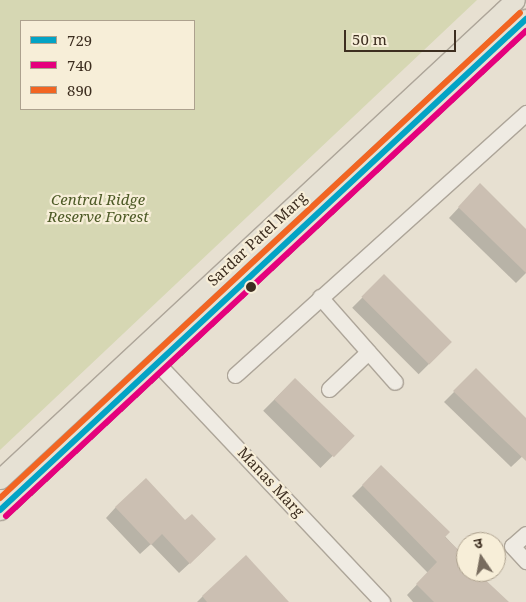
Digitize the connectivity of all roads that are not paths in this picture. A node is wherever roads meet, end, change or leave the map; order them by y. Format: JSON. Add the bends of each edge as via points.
{"nodes":[{"id":1,"x":515,"y":0,"type":"edge"},
{"id":2,"x":526,"y":19,"type":"edge"},
{"id":3,"x":526,"y":114,"type":"edge"},
{"id":4,"x":320,"y":297,"type":"junction"},
{"id":5,"x":368,"y":352,"type":"junction"},
{"id":6,"x":158,"y":364,"type":"junction"},
{"id":7,"x":235,"y":375,"type":"dead end"},
{"id":8,"x":395,"y":382,"type":"dead end"},
{"id":9,"x":329,"y":390,"type":"dead end"},
{"id":10,"x":0,"y":479,"type":"edge"},
{"id":11,"x":0,"y":510,"type":"edge"},
{"id":12,"x":526,"y":534,"type":"edge"},
{"id":13,"x":526,"y":561,"type":"edge"},
{"id":14,"x":382,"y":602,"type":"edge"}],
"edges":[{"from":1,"to":10,"type":"main road","name":"Sardar Patel Marg"},
{"from":2,"to":6,"type":"main road","name":"Sardar Patel Marg"},
{"from":3,"to":4,"type":"street"},
{"from":4,"to":5,"type":"street"},
{"from":4,"to":7,"type":"street"},
{"from":5,"to":8,"type":"street"},
{"from":5,"to":9,"type":"street"},
{"from":6,"to":11,"type":"main road","name":"Sardar Patel Marg"},
{"from":6,"to":14,"type":"street","name":"Manas Marg"},
{"from":12,"to":13,"type":"street","via":[[512,546]]}]}
